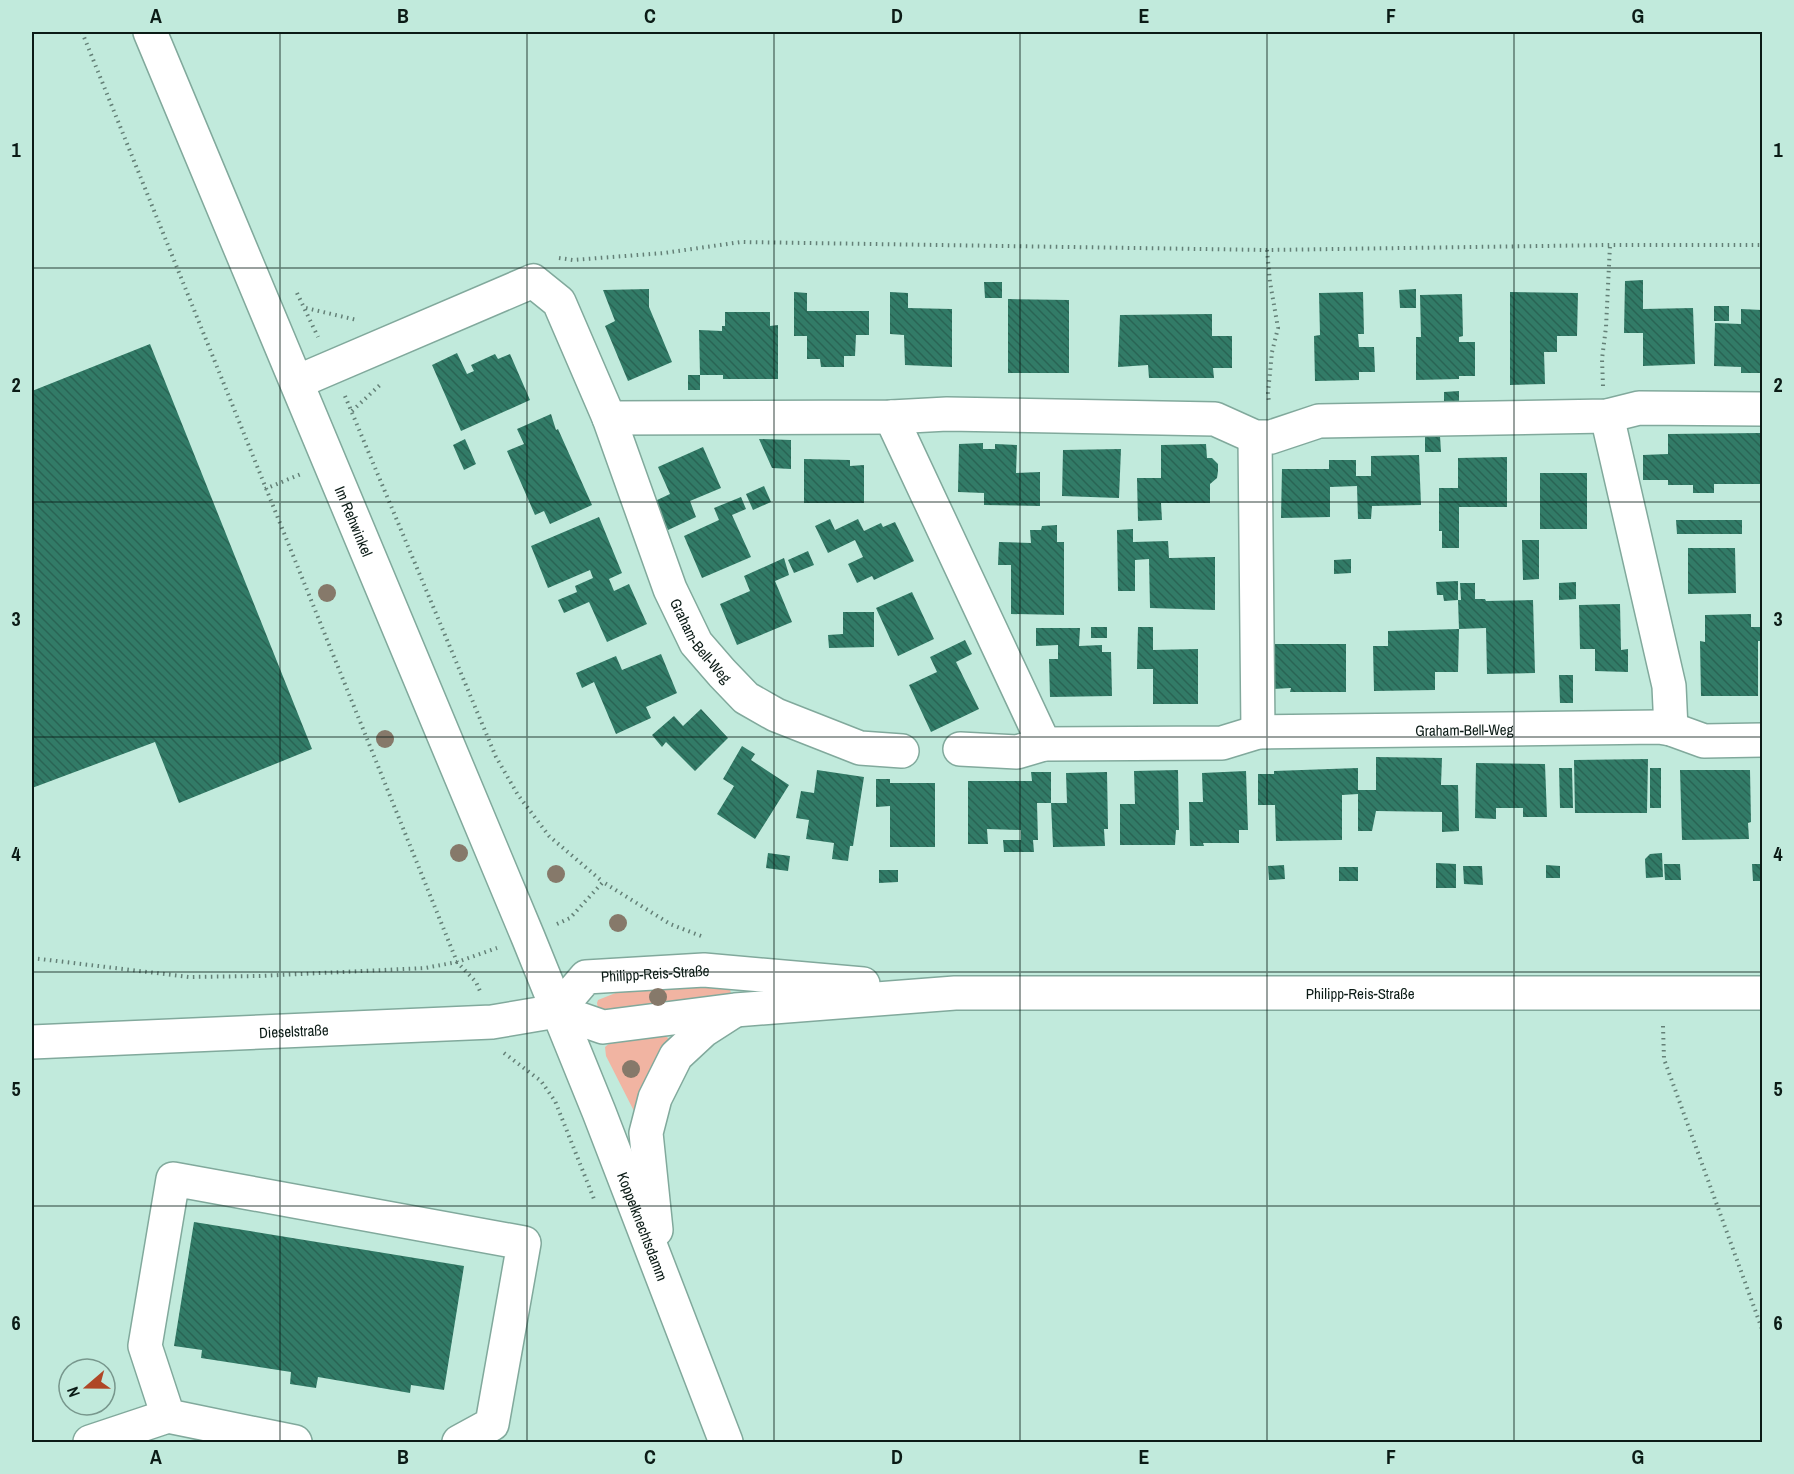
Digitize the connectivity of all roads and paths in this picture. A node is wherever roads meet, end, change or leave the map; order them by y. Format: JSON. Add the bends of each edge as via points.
{"nodes":[{"id":1,"x":82,"y":32,"type":"edge"},
{"id":2,"x":150,"y":32,"type":"edge"},
{"id":3,"x":1610,"y":245,"type":"junction"},
{"id":4,"x":1762,"y":245,"type":"edge"},
{"id":5,"x":1267,"y":250,"type":"junction"},
{"id":6,"x":554,"y":258,"type":"dead end"},
{"id":7,"x":297,"y":382,"type":"junction"},
{"id":8,"x":1762,"y":409,"type":"edge"},
{"id":9,"x":1607,"y":416,"type":"junction"},
{"id":10,"x":891,"y":417,"type":"junction"},
{"id":11,"x":609,"y":418,"type":"junction"},
{"id":12,"x":1263,"y":437,"type":"junction"},
{"id":13,"x":376,"y":471,"type":"dead end"},
{"id":14,"x":1671,"y":729,"type":"junction"},
{"id":15,"x":1258,"y":732,"type":"junction"},
{"id":16,"x":1762,"y":740,"type":"edge"},
{"id":17,"x":1044,"y":744,"type":"junction"},
{"id":18,"x":960,"y":749,"type":"dead end"},
{"id":19,"x":902,"y":751,"type":"dead end"},
{"id":20,"x":603,"y":882,"type":"junction"},
{"id":21,"x":528,"y":937,"type":"junction"},
{"id":22,"x":703,"y":937,"type":"dead end"},
{"id":23,"x":32,"y":958,"type":"edge"},
{"id":24,"x":457,"y":962,"type":"junction"},
{"id":25,"x":955,"y":993,"type":"junction"},
{"id":26,"x":1662,"y":993,"type":"junction"},
{"id":27,"x":1762,"y":993,"type":"edge"},
{"id":28,"x":735,"y":1010,"type":"junction"},
{"id":29,"x":557,"y":1011,"type":"junction"},
{"id":30,"x":492,"y":1022,"type":"junction"},
{"id":31,"x":32,"y":1042,"type":"edge"},
{"id":32,"x":595,"y":1200,"type":"dead end"},
{"id":33,"x":662,"y":1279,"type":"junction"},
{"id":34,"x":1762,"y":1329,"type":"edge"},
{"id":35,"x":168,"y":1416,"type":"junction"},
{"id":36,"x":90,"y":1443,"type":"edge"},
{"id":37,"x":295,"y":1443,"type":"edge"},
{"id":38,"x":459,"y":1443,"type":"edge"},
{"id":39,"x":726,"y":1443,"type":"edge"}],
"edges":[{"from":1,"to":24,"type":"path"},
{"from":2,"to":7,"type":"street","name":"Im Rehwinkel"},
{"from":3,"to":4,"type":"path"},
{"from":3,"to":5,"type":"path"},
{"from":3,"to":9,"type":"path","via":[[1602,359]]},
{"from":5,"to":6,"type":"path","via":[[741,242],[630,256]]},
{"from":5,"to":12,"type":"path","via":[[1278,328]]},
{"from":7,"to":11,"type":"street","name":"Graham-Bell-Weg","via":[[533,281],[559,302]]},
{"from":7,"to":21,"type":"street","name":"Im Rehwinkel"},
{"from":8,"to":9,"type":"street","via":[[1639,408]]},
{"from":9,"to":12,"type":"street","via":[[1319,421]]},
{"from":9,"to":14,"type":"street","via":[[1669,687]]},
{"from":10,"to":11,"type":"street"},
{"from":10,"to":12,"type":"street","via":[[947,414],[1215,419]]},
{"from":10,"to":17,"type":"street"},
{"from":11,"to":19,"type":"street","name":"Graham-Bell-Weg","via":[[670,589],[696,643],[722,673],[746,698],[776,715],[860,748]]},
{"from":12,"to":15,"type":"street"},
{"from":13,"to":20,"type":"path","via":[[496,757],[549,836]]},
{"from":14,"to":15,"type":"street","name":"Graham-Bell-Weg"},
{"from":14,"to":16,"type":"street","name":"Graham-Bell-Weg","via":[[1704,741]]},
{"from":15,"to":17,"type":"street","name":"Graham-Bell-Weg","via":[[1222,743]]},
{"from":17,"to":18,"type":"street","name":"Graham-Bell-Weg","via":[[1017,752]]},
{"from":20,"to":21,"type":"path","via":[[570,918]]},
{"from":20,"to":22,"type":"path","via":[[670,924]]},
{"from":21,"to":24,"type":"path"},
{"from":21,"to":29,"type":"street","name":"Im Rehwinkel"},
{"from":23,"to":24,"type":"path","via":[[189,977],[379,971]]},
{"from":25,"to":26,"type":"street","name":"Philipp-Reis-Straße"},
{"from":25,"to":28,"type":"street","name":"Philipp-Reis-Straße"},
{"from":25,"to":29,"type":"street","name":"Philipp-Reis-Straße","via":[[704,970],[586,977]]},
{"from":26,"to":27,"type":"street","name":"Philipp-Reis-Straße"},
{"from":26,"to":34,"type":"path","via":[[1664,1059]]},
{"from":28,"to":29,"type":"street","name":"Philipp-Reis-Straße","via":[[603,1027]]},
{"from":28,"to":33,"type":"street","via":[[704,1030],[676,1056],[655,1098],[646,1133]]},
{"from":29,"to":30,"type":"street","name":"Dieselstraße"},
{"from":29,"to":33,"type":"street","name":"Koppelknechtsdamm"},
{"from":30,"to":31,"type":"street","name":"Dieselstraße"},
{"from":30,"to":32,"type":"path","via":[[505,1054],[541,1081],[555,1101]]},
{"from":33,"to":39,"type":"street","name":"Koppelknechtsdamm"},
{"from":35,"to":36,"type":"street"},
{"from":35,"to":37,"type":"street"},
{"from":35,"to":38,"type":"street","via":[[145,1346],[172,1179],[524,1243],[492,1424]]}]}
